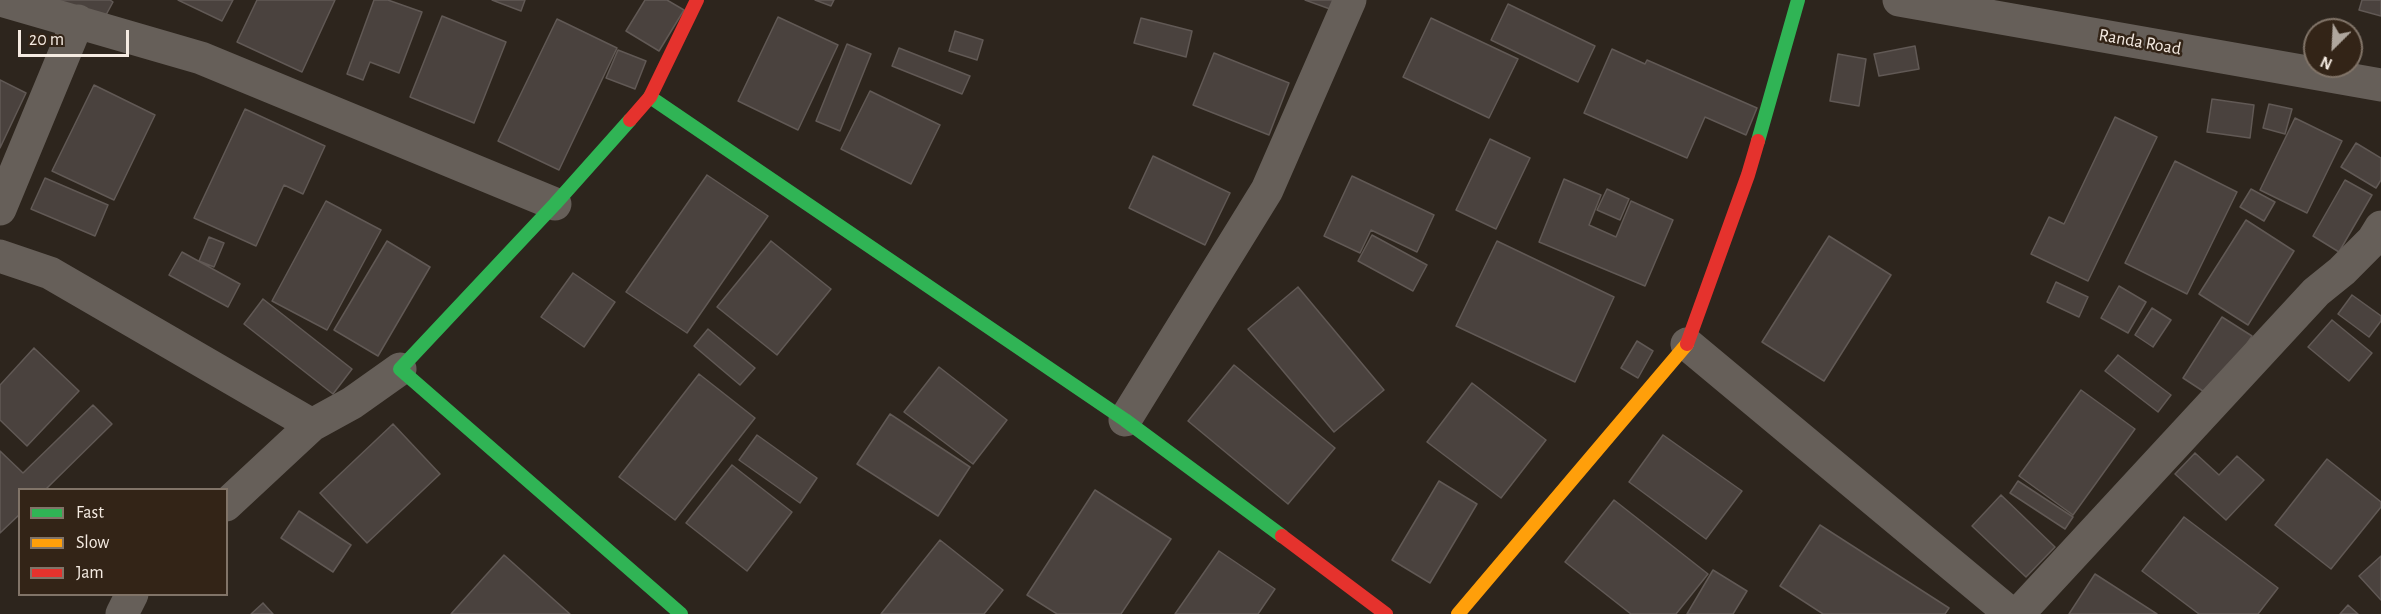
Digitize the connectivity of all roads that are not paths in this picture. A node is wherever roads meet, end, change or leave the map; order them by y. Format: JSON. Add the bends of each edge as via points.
{"nodes":[{"id":1,"x":1,"y":0,"type":"edge"},
{"id":2,"x":697,"y":0,"type":"edge"},
{"id":3,"x":1350,"y":0,"type":"edge"},
{"id":4,"x":1798,"y":0,"type":"edge"},
{"id":5,"x":1899,"y":0,"type":"edge"},
{"id":6,"x":78,"y":21,"type":"junction"},
{"id":7,"x":2381,"y":85,"type":"edge"},
{"id":8,"x":650,"y":98,"type":"junction"},
{"id":9,"x":555,"y":204,"type":"junction"},
{"id":10,"x":0,"y":209,"type":"edge"},
{"id":11,"x":2381,"y":227,"type":"edge"},
{"id":12,"x":0,"y":256,"type":"edge"},
{"id":13,"x":1687,"y":344,"type":"junction"},
{"id":14,"x":400,"y":369,"type":"junction"},
{"id":15,"x":1125,"y":420,"type":"junction"},
{"id":16,"x":312,"y":425,"type":"junction"},
{"id":17,"x":228,"y":503,"type":"edge"},
{"id":18,"x":131,"y":596,"type":"edge"},
{"id":19,"x":122,"y":614,"type":"edge"},
{"id":20,"x":681,"y":614,"type":"edge"},
{"id":21,"x":1386,"y":614,"type":"edge"},
{"id":22,"x":1458,"y":614,"type":"edge"},
{"id":23,"x":2011,"y":614,"type":"edge"},
{"id":24,"x":2018,"y":614,"type":"edge"}],
"edges":[{"from":1,"to":6,"type":"street"},
{"from":2,"to":8,"type":"street"},
{"from":3,"to":15,"type":"street","via":[[1267,190]]},
{"from":4,"to":13,"type":"street","via":[[1749,175]]},
{"from":5,"to":7,"type":"street","name":"Randa Road"},
{"from":6,"to":9,"type":"street","via":[[201,58]]},
{"from":6,"to":10,"type":"street"},
{"from":8,"to":9,"type":"street"},
{"from":8,"to":15,"type":"street"},
{"from":9,"to":14,"type":"street"},
{"from":11,"to":24,"type":"street","via":[[2373,240],[2316,292]]},
{"from":12,"to":16,"type":"street","via":[[51,273]]},
{"from":13,"to":22,"type":"street"},
{"from":13,"to":23,"type":"street"},
{"from":14,"to":16,"type":"street"},
{"from":14,"to":20,"type":"street"},
{"from":15,"to":21,"type":"street"},
{"from":16,"to":17,"type":"street"},
{"from":18,"to":19,"type":"street"}]}
